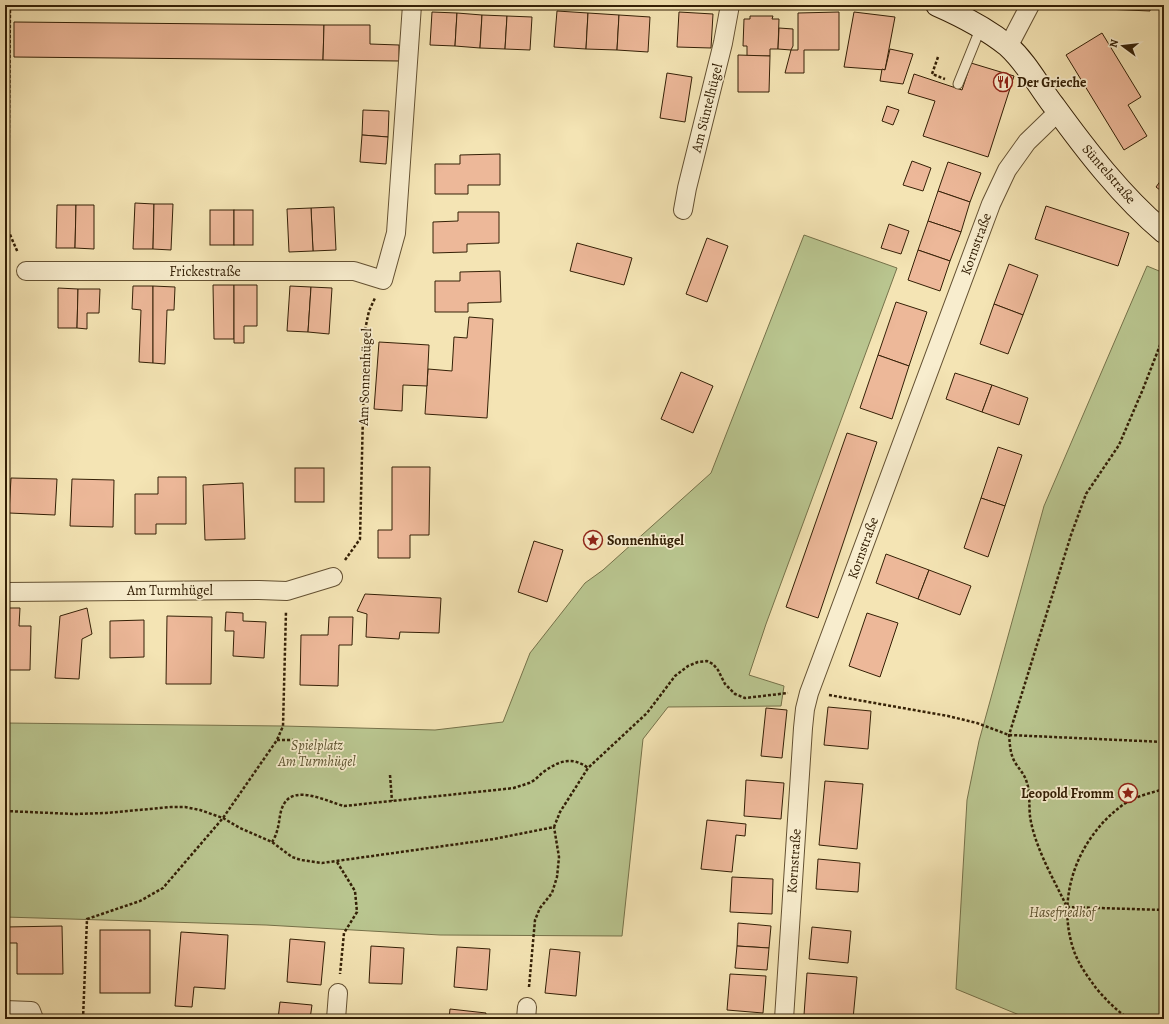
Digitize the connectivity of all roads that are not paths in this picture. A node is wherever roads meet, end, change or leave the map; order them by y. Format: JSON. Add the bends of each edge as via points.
{"nodes":[{"id":1,"x":412,"y":5,"type":"edge"},
{"id":2,"x":730,"y":5,"type":"edge"},
{"id":3,"x":937,"y":5,"type":"edge"},
{"id":4,"x":1030,"y":5,"type":"edge"},
{"id":5,"x":981,"y":28,"type":"junction"},
{"id":6,"x":1008,"y":46,"type":"junction"},
{"id":7,"x":958,"y":84,"type":"road end"},
{"id":8,"x":1058,"y":112,"type":"junction"},
{"id":9,"x":683,"y":210,"type":"dead end"},
{"id":10,"x":1164,"y":232,"type":"edge"},
{"id":11,"x":26,"y":271,"type":"road end"},
{"id":12,"x":333,"y":577,"type":"road end"},
{"id":13,"x":5,"y":592,"type":"edge"},
{"id":14,"x":338,"y":992,"type":"road end"},
{"id":15,"x":5,"y":1010,"type":"edge"},
{"id":16,"x":34,"y":1019,"type":"edge"},
{"id":17,"x":336,"y":1019,"type":"edge"},
{"id":18,"x":784,"y":1019,"type":"edge"}],
"edges":[{"from":1,"to":11,"type":"street","name":"Frickestraße","via":[[396,233],[383,280],[354,271]]},
{"from":2,"to":9,"type":"street","name":"Am Süntelhügel"},
{"from":3,"to":5,"type":"street","name":"Süntelstraße"},
{"from":4,"to":6,"type":"street"},
{"from":5,"to":6,"type":"street","name":"Süntelstraße"},
{"from":5,"to":7,"type":"lane"},
{"from":6,"to":8,"type":"street","name":"Süntelstraße"},
{"from":8,"to":10,"type":"street","name":"Süntelstraße","via":[[1102,168],[1134,204]]},
{"from":8,"to":18,"type":"street","name":"Kornstraße","via":[[1040,128],[1006,170],[991,204],[809,693],[803,728]]},
{"from":12,"to":13,"type":"street","name":"Am Turmhügel","via":[[287,591]]},
{"from":14,"to":17,"type":"street"},
{"from":15,"to":16,"type":"street","via":[[31,1012]]}]}
